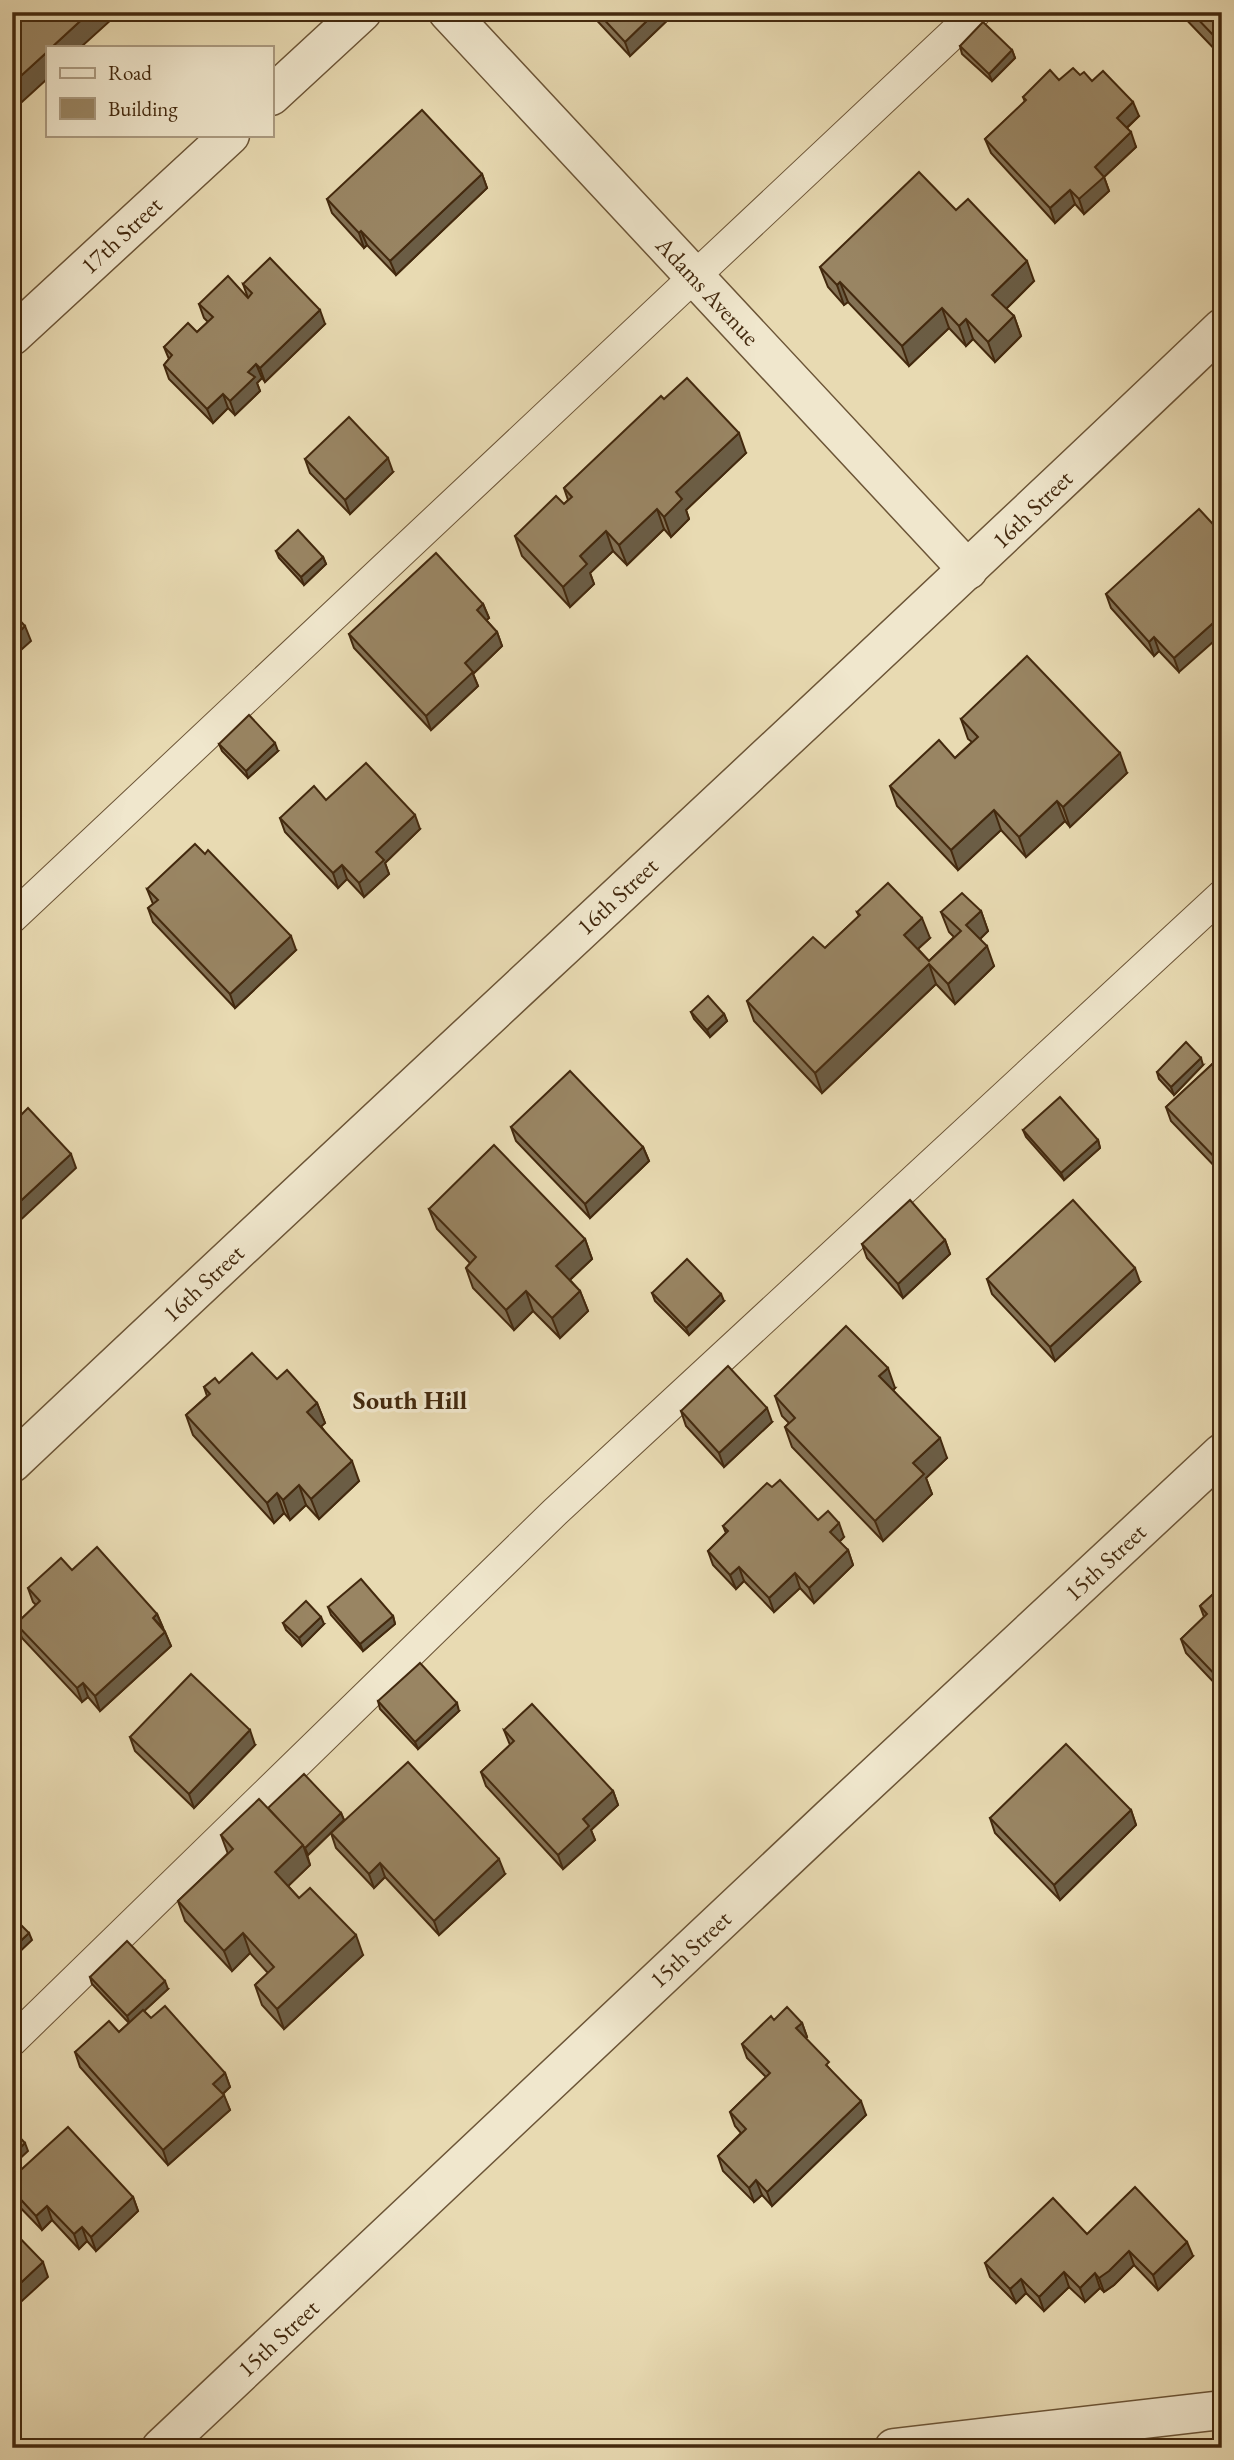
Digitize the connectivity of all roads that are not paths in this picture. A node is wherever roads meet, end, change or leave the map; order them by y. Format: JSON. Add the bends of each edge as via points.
{"nodes":[{"id":1,"x":362,"y":12,"type":"edge"},
{"id":2,"x":449,"y":12,"type":"edge"},
{"id":3,"x":976,"y":12,"type":"edge"},
{"id":4,"x":273,"y":94,"type":"edge"},
{"id":5,"x":229,"y":136,"type":"edge"},
{"id":6,"x":695,"y":276,"type":"junction"},
{"id":7,"x":1222,"y":328,"type":"edge"},
{"id":8,"x":12,"y":336,"type":"edge"},
{"id":9,"x":968,"y":570,"type":"junction"},
{"id":10,"x":1222,"y":895,"type":"edge"},
{"id":11,"x":12,"y":918,"type":"edge"},
{"id":12,"x":1222,"y":1453,"type":"edge"},
{"id":13,"x":12,"y":1463,"type":"edge"},
{"id":14,"x":12,"y":2041,"type":"edge"},
{"id":15,"x":1222,"y":2410,"type":"edge"},
{"id":16,"x":161,"y":2448,"type":"edge"},
{"id":17,"x":894,"y":2448,"type":"edge"}],
"edges":[{"from":1,"to":4,"type":"street"},
{"from":2,"to":6,"type":"street","name":"Adams Avenue"},
{"from":3,"to":6,"type":"lane"},
{"from":5,"to":8,"type":"street","name":"17th Street"},
{"from":6,"to":9,"type":"street","name":"Adams Avenue"},
{"from":6,"to":11,"type":"lane"},
{"from":7,"to":9,"type":"street","name":"16th Street"},
{"from":9,"to":13,"type":"street","name":"16th Street"},
{"from":10,"to":14,"type":"lane","via":[[555,1512]]},
{"from":12,"to":16,"type":"street","name":"15th Street"},
{"from":15,"to":17,"type":"street"}]}
